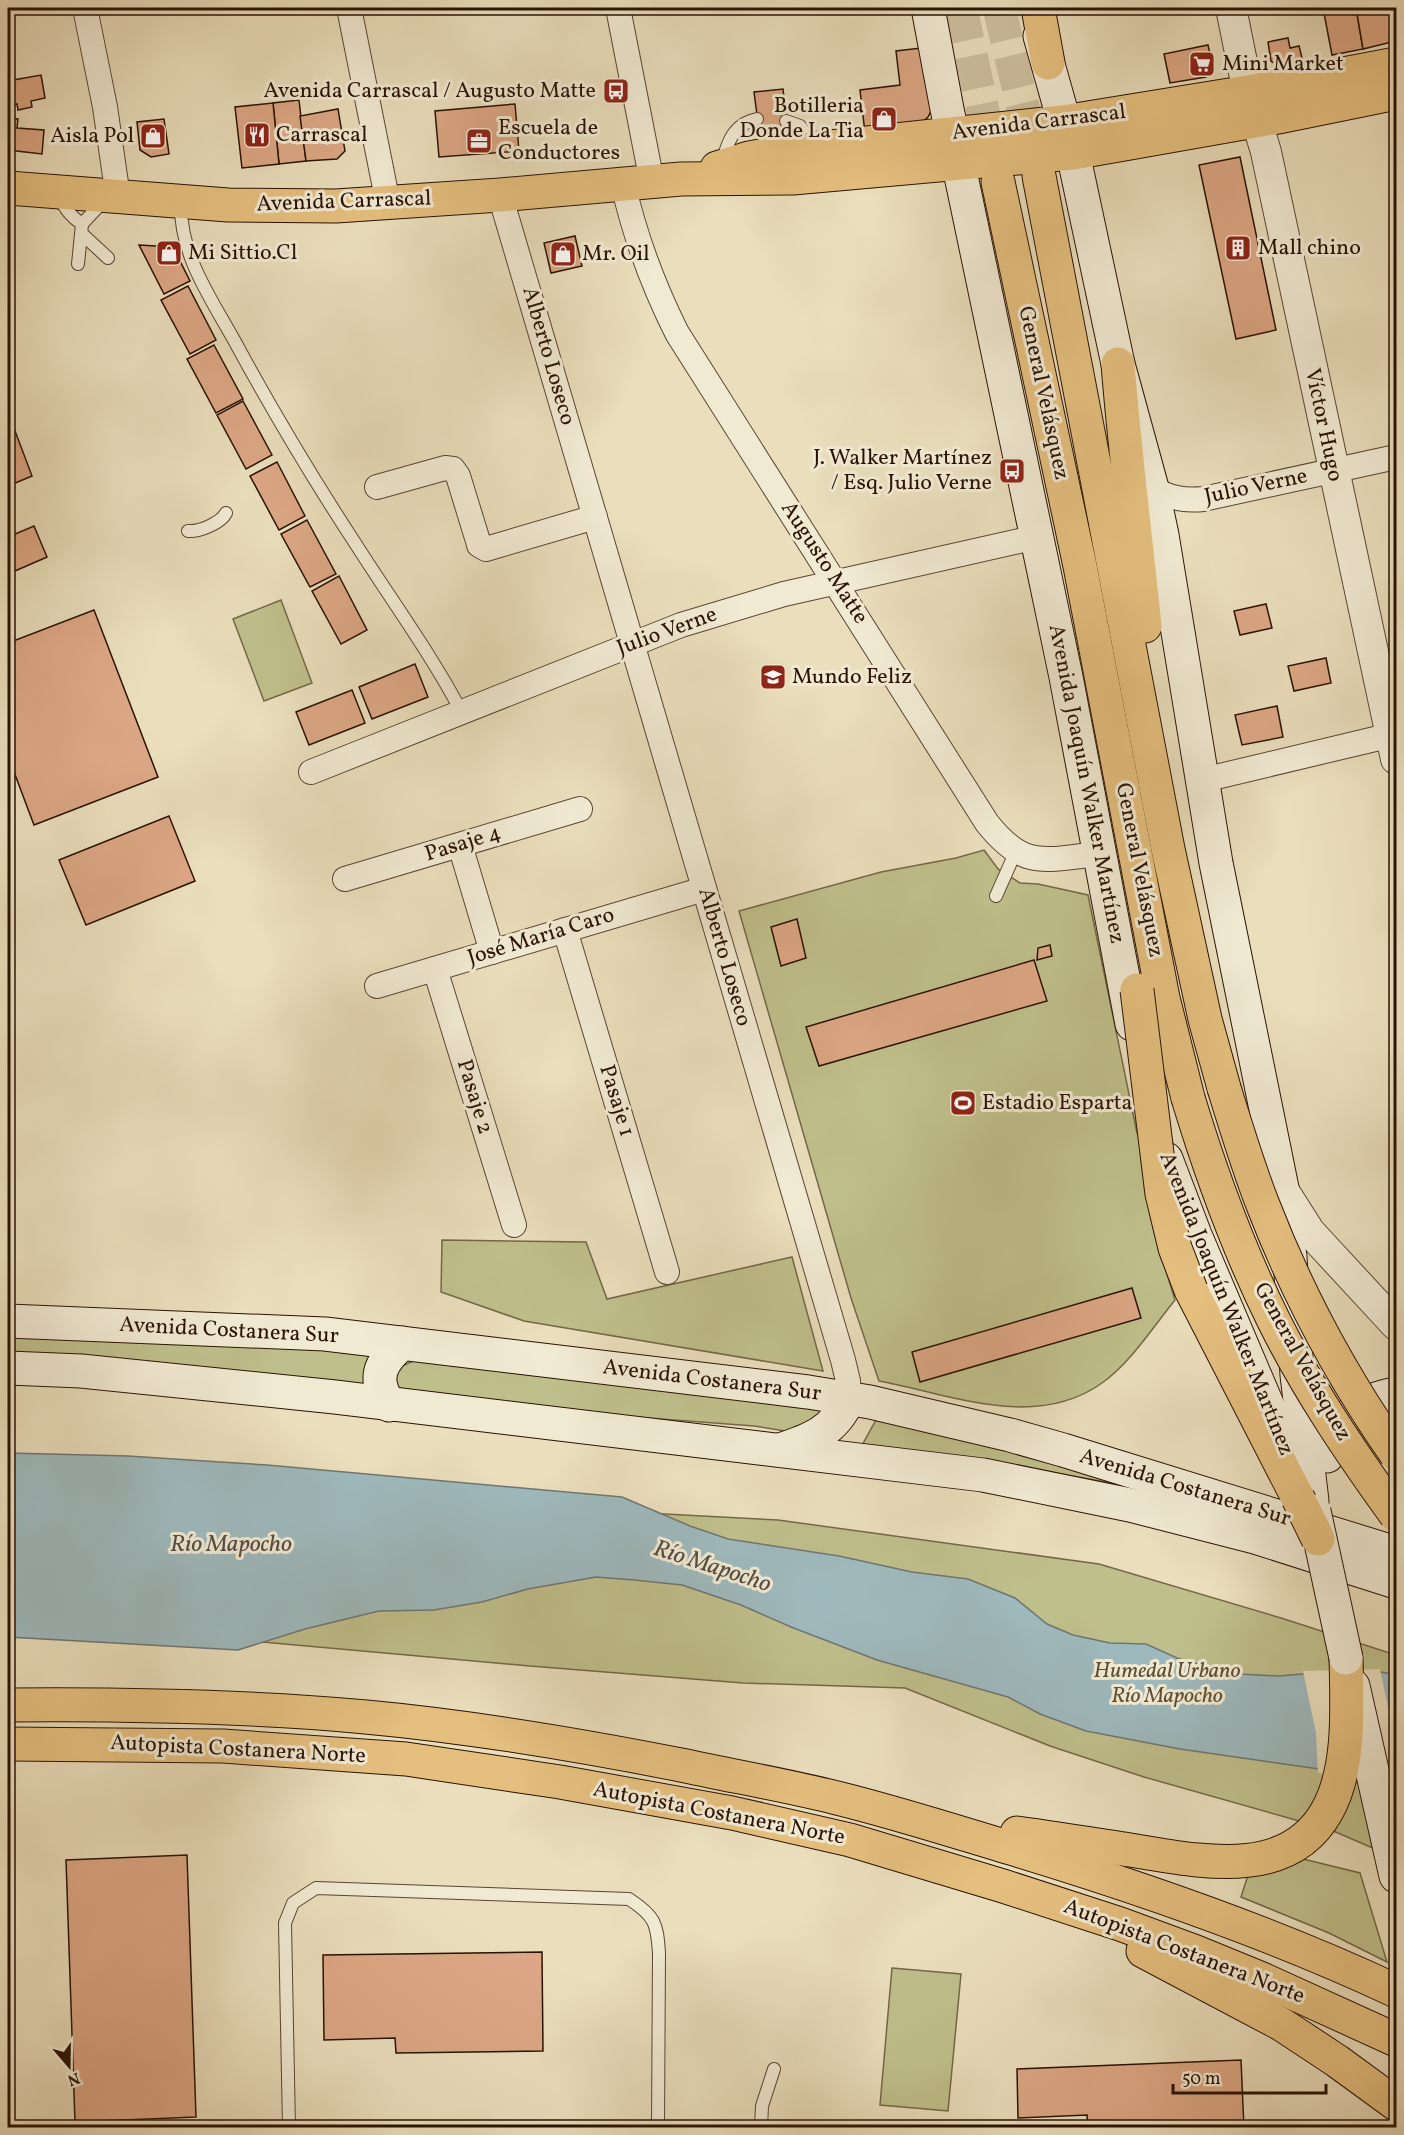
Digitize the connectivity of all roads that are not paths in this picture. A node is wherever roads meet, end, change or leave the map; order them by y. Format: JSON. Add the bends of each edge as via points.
{"nodes":[{"id":1,"x":85,"y":8,"type":"edge"},
{"id":2,"x":349,"y":8,"type":"edge"},
{"id":3,"x":618,"y":8,"type":"edge"},
{"id":4,"x":928,"y":8,"type":"edge"},
{"id":5,"x":1030,"y":8,"type":"edge"},
{"id":6,"x":1038,"y":8,"type":"edge"},
{"id":7,"x":1231,"y":8,"type":"edge"},
{"id":8,"x":1048,"y":63,"type":"junction"},
{"id":9,"x":1396,"y":64,"type":"edge"},
{"id":10,"x":1396,"y":93,"type":"edge"},
{"id":11,"x":1253,"y":106,"type":"junction"},
{"id":12,"x":757,"y":119,"type":"dead end"},
{"id":13,"x":786,"y":120,"type":"dead end"},
{"id":14,"x":1068,"y":137,"type":"junction"},
{"id":15,"x":816,"y":148,"type":"junction"},
{"id":16,"x":956,"y":149,"type":"junction"},
{"id":17,"x":722,"y":166,"type":"junction"},
{"id":18,"x":1039,"y":176,"type":"tunnel mouth"},
{"id":19,"x":652,"y":182,"type":"junction"},
{"id":20,"x":998,"y":182,"type":"tunnel mouth"},
{"id":21,"x":8,"y":188,"type":"edge"},
{"id":22,"x":57,"y":192,"type":"junction"},
{"id":23,"x":500,"y":195,"type":"junction"},
{"id":24,"x":110,"y":196,"type":"junction"},
{"id":25,"x":181,"y":201,"type":"junction"},
{"id":26,"x":388,"y":203,"type":"junction"},
{"id":27,"x":82,"y":229,"type":"junction"},
{"id":28,"x":108,"y":258,"type":"dead end"},
{"id":29,"x":78,"y":264,"type":"dead end"},
{"id":30,"x":1118,"y":364,"type":"junction"},
{"id":31,"x":1396,"y":457,"type":"edge"},
{"id":32,"x":1333,"y":471,"type":"junction"},
{"id":33,"x":377,"y":487,"type":"dead end"},
{"id":34,"x":1152,"y":488,"type":"junction"},
{"id":35,"x":226,"y":513,"type":"dead end"},
{"id":36,"x":595,"y":517,"type":"junction"},
{"id":37,"x":188,"y":531,"type":"dead end"},
{"id":38,"x":1037,"y":537,"type":"junction"},
{"id":39,"x":837,"y":582,"type":"junction"},
{"id":40,"x":632,"y":643,"type":"junction"},
{"id":41,"x":461,"y":711,"type":"junction"},
{"id":42,"x":1395,"y":743,"type":"edge"},
{"id":43,"x":311,"y":772,"type":"dead end"},
{"id":44,"x":1121,"y":776,"type":"junction"},
{"id":45,"x":1203,"y":780,"type":"junction"},
{"id":46,"x":580,"y":809,"type":"dead end"},
{"id":47,"x":460,"y":845,"type":"junction"},
{"id":48,"x":1168,"y":849,"type":"junction"},
{"id":49,"x":1016,"y":851,"type":"junction"},
{"id":50,"x":1098,"y":854,"type":"junction"},
{"id":51,"x":345,"y":879,"type":"dead end"},
{"id":52,"x":704,"y":889,"type":"junction"},
{"id":53,"x":996,"y":896,"type":"dead end"},
{"id":54,"x":565,"y":930,"type":"junction"},
{"id":55,"x":492,"y":952,"type":"junction"},
{"id":56,"x":435,"y":969,"type":"junction"},
{"id":57,"x":377,"y":986,"type":"dead end"},
{"id":58,"x":1282,"y":1188,"type":"junction"},
{"id":59,"x":514,"y":1225,"type":"dead end"},
{"id":60,"x":668,"y":1272,"type":"dead end"},
{"id":61,"x":8,"y":1321,"type":"edge"},
{"id":62,"x":1396,"y":1325,"type":"edge"},
{"id":63,"x":402,"y":1343,"type":"junction"},
{"id":64,"x":8,"y":1368,"type":"edge"},
{"id":65,"x":1396,"y":1394,"type":"edge"},
{"id":66,"x":849,"y":1398,"type":"junction"},
{"id":67,"x":389,"y":1405,"type":"junction"},
{"id":68,"x":778,"y":1451,"type":"junction"},
{"id":69,"x":1396,"y":1454,"type":"edge"},
{"id":70,"x":1308,"y":1500,"type":"junction"},
{"id":71,"x":1396,"y":1515,"type":"edge"},
{"id":72,"x":1396,"y":1553,"type":"edge"},
{"id":73,"x":1396,"y":1582,"type":"edge"},
{"id":74,"x":1346,"y":1658,"type":"junction"},
{"id":75,"x":8,"y":1705,"type":"edge"},
{"id":76,"x":8,"y":1744,"type":"edge"},
{"id":77,"x":900,"y":1814,"type":"junction"},
{"id":78,"x":1396,"y":1876,"type":"edge"},
{"id":79,"x":1003,"y":1886,"type":"junction"},
{"id":80,"x":1396,"y":1991,"type":"edge"},
{"id":81,"x":1396,"y":2040,"type":"edge"},
{"id":82,"x":774,"y":2069,"type":"dead end"},
{"id":83,"x":1396,"y":2104,"type":"edge"},
{"id":84,"x":289,"y":2127,"type":"edge"},
{"id":85,"x":658,"y":2127,"type":"edge"},
{"id":86,"x":761,"y":2127,"type":"edge"}],
"edges":[{"from":1,"to":24,"type":"street","via":[[107,118]]},
{"from":2,"to":26,"type":"street"},
{"from":3,"to":19,"type":"street","name":"Augusto Matte"},
{"from":4,"to":16,"type":"main road","name":"Avenida Joaquín Walker Martínez"},
{"from":5,"to":8,"type":"main road","name":"Avenida Joaquín Walker Martínez"},
{"from":6,"to":8,"type":"main road"},
{"from":7,"to":11,"type":"street","name":"Víctor Hugo"},
{"from":8,"to":14,"type":"main road","name":"Avenida Joaquín Walker Martínez"},
{"from":9,"to":11,"type":"main road","name":"Avenida Carrascal"},
{"from":10,"to":11,"type":"main road","name":"Avenida Carrascal"},
{"from":11,"to":14,"type":"main road","name":"Avenida Carrascal"},
{"from":11,"to":32,"type":"street","name":"Víctor Hugo"},
{"from":12,"to":17,"type":"lane","via":[[748,121],[728,140]]},
{"from":13,"to":15,"type":"lane","via":[[800,126]]},
{"from":14,"to":16,"type":"main road","name":"Avenida Carrascal"},
{"from":14,"to":30,"type":"main road","name":"Avenida Joaquín Walker Martínez"},
{"from":15,"to":16,"type":"main road","name":"Avenida Carrascal"},
{"from":15,"to":17,"type":"main road","name":"Avenida Carrascal"},
{"from":16,"to":19,"type":"main road","name":"Avenida Carrascal","via":[[793,178]]},
{"from":16,"to":38,"type":"main road","name":"Avenida Joaquín Walker Martínez"},
{"from":17,"to":19,"type":"main road","name":"Avenida Carrascal"},
{"from":18,"to":48,"type":"main road","name":"General Velásquez"},
{"from":19,"to":23,"type":"main road","name":"Avenida Carrascal"},
{"from":19,"to":39,"type":"street","name":"Augusto Matte","via":[[640,249],[662,303],[677,333]]},
{"from":20,"to":44,"type":"main road","name":"General Velásquez"},
{"from":21,"to":22,"type":"main road","name":"Avenida Carrascal"},
{"from":22,"to":24,"type":"main road","name":"Avenida Carrascal"},
{"from":22,"to":27,"type":"lane"},
{"from":23,"to":26,"type":"main road","name":"Avenida Carrascal"},
{"from":23,"to":36,"type":"street","name":"Alberto Loseco"},
{"from":24,"to":25,"type":"main road","name":"Avenida Carrascal"},
{"from":24,"to":27,"type":"lane"},
{"from":25,"to":26,"type":"main road","name":"Avenida Carrascal","via":[[285,206]]},
{"from":25,"to":41,"type":"lane","via":[[188,250],[250,370]]},
{"from":27,"to":28,"type":"lane"},
{"from":27,"to":29,"type":"lane"},
{"from":30,"to":34,"type":"main road","name":"Avenida Joaquín Walker Martínez"},
{"from":30,"to":48,"type":"main road"},
{"from":31,"to":32,"type":"street","name":"Julio Verne"},
{"from":32,"to":34,"type":"street","name":"Julio Verne","via":[[1192,500],[1171,497]]},
{"from":32,"to":42,"type":"street","name":"Víctor Hugo"},
{"from":33,"to":36,"type":"street","via":[[453,469],[479,545],[486,549]]},
{"from":34,"to":45,"type":"main road","name":"Avenida Joaquín Walker Martínez"},
{"from":35,"to":37,"type":"lane","via":[[223,519],[195,532]]},
{"from":36,"to":40,"type":"street","name":"Alberto Loseco"},
{"from":38,"to":39,"type":"street","name":"Julio Verne"},
{"from":38,"to":50,"type":"main road","name":"Avenida Joaquín Walker Martínez"},
{"from":39,"to":40,"type":"street","name":"Julio Verne","via":[[732,609]]},
{"from":39,"to":49,"type":"street","name":"Augusto Matte","via":[[987,823]]},
{"from":40,"to":41,"type":"street","name":"Julio Verne"},
{"from":40,"to":52,"type":"street","name":"Alberto Loseco"},
{"from":41,"to":43,"type":"street","name":"Julio Verne"},
{"from":42,"to":45,"type":"street"},
{"from":44,"to":70,"type":"main road","bridge":true,"via":[[1137,990],[1162,1194],[1175,1248],[1191,1290]]},
{"from":44,"to":71,"type":"main road","name":"General Velásquez","bridge":true,"via":[[1163,998],[1188,1098],[1218,1190],[1274,1320],[1315,1394]]},
{"from":45,"to":58,"type":"main road","name":"Avenida Joaquín Walker Martínez","via":[[1227,925]]},
{"from":46,"to":47,"type":"street","name":"Pasaje 4"},
{"from":47,"to":51,"type":"street","name":"Pasaje 4"},
{"from":47,"to":55,"type":"street"},
{"from":48,"to":69,"type":"main road","name":"General Velásquez","bridge":true,"via":[[1197,987],[1224,1088],[1262,1203],[1292,1275],[1335,1356]]},
{"from":49,"to":50,"type":"street","name":"Augusto Matte","via":[[1047,861]]},
{"from":49,"to":53,"type":"lane"},
{"from":50,"to":70,"type":"main road","name":"Avenida Joaquín Walker Martínez","via":[[1138,1055],[1164,1154]]},
{"from":52,"to":54,"type":"street","name":"José María Caro"},
{"from":52,"to":66,"type":"street","name":"Alberto Loseco","via":[[843,1360]]},
{"from":54,"to":55,"type":"street","name":"José María Caro"},
{"from":54,"to":60,"type":"street","name":"Pasaje 1"},
{"from":55,"to":56,"type":"street","name":"José María Caro"},
{"from":56,"to":57,"type":"street","name":"José María Caro"},
{"from":56,"to":59,"type":"street","name":"Pasaje 2"},
{"from":58,"to":62,"type":"street","via":[[1320,1245]]},
{"from":58,"to":70,"type":"main road","name":"Avenida Joaquín Walker Martínez"},
{"from":61,"to":63,"type":"main road","name":"Avenida Costanera Sur","via":[[274,1331]]},
{"from":63,"to":66,"type":"main road","name":"Avenida Costanera Sur"},
{"from":63,"to":67,"type":"main road","via":[[380,1371],[380,1387]]},
{"from":64,"to":67,"type":"main road","name":"Avenida Costanera Sur","via":[[81,1371]]},
{"from":65,"to":70,"type":"main road","via":[[1362,1406],[1339,1426]]},
{"from":66,"to":68,"type":"main road","via":[[842,1414],[818,1435]]},
{"from":66,"to":72,"type":"main road","name":"Avenida Costanera Sur","via":[[1010,1435]]},
{"from":67,"to":68,"type":"main road","name":"Avenida Costanera Sur"},
{"from":68,"to":73,"type":"main road","name":"Avenida Costanera Sur","via":[[983,1475],[1057,1489],[1255,1537]]},
{"from":70,"to":74,"type":"main road","bridge":true},
{"from":74,"to":77,"type":"main road","via":[[1347,1702],[1340,1772],[1320,1822],[1286,1850],[1254,1860],[1212,1862]]},
{"from":74,"to":78,"type":"main road"},
{"from":75,"to":77,"type":"main road","name":"Autopista Costanera Norte","via":[[180,1706],[446,1726],[643,1758]]},
{"from":76,"to":79,"type":"main road","name":"Autopista Costanera Norte","via":[[223,1746],[447,1765],[732,1813],[850,1840]]},
{"from":77,"to":80,"type":"main road","name":"Autopista Costanera Norte","via":[[1205,1912],[1312,1953]]},
{"from":79,"to":81,"type":"main road","name":"Autopista Costanera Norte","via":[[1196,1952]]},
{"from":79,"to":83,"type":"main road","via":[[1091,1925],[1256,2010]]},
{"from":82,"to":86,"type":"lane","via":[[762,2106]]},
{"from":84,"to":85,"type":"lane","via":[[285,1923],[292,1903],[316,1888],[629,1899],[647,1911],[657,1932],[659,1953]]}]}
